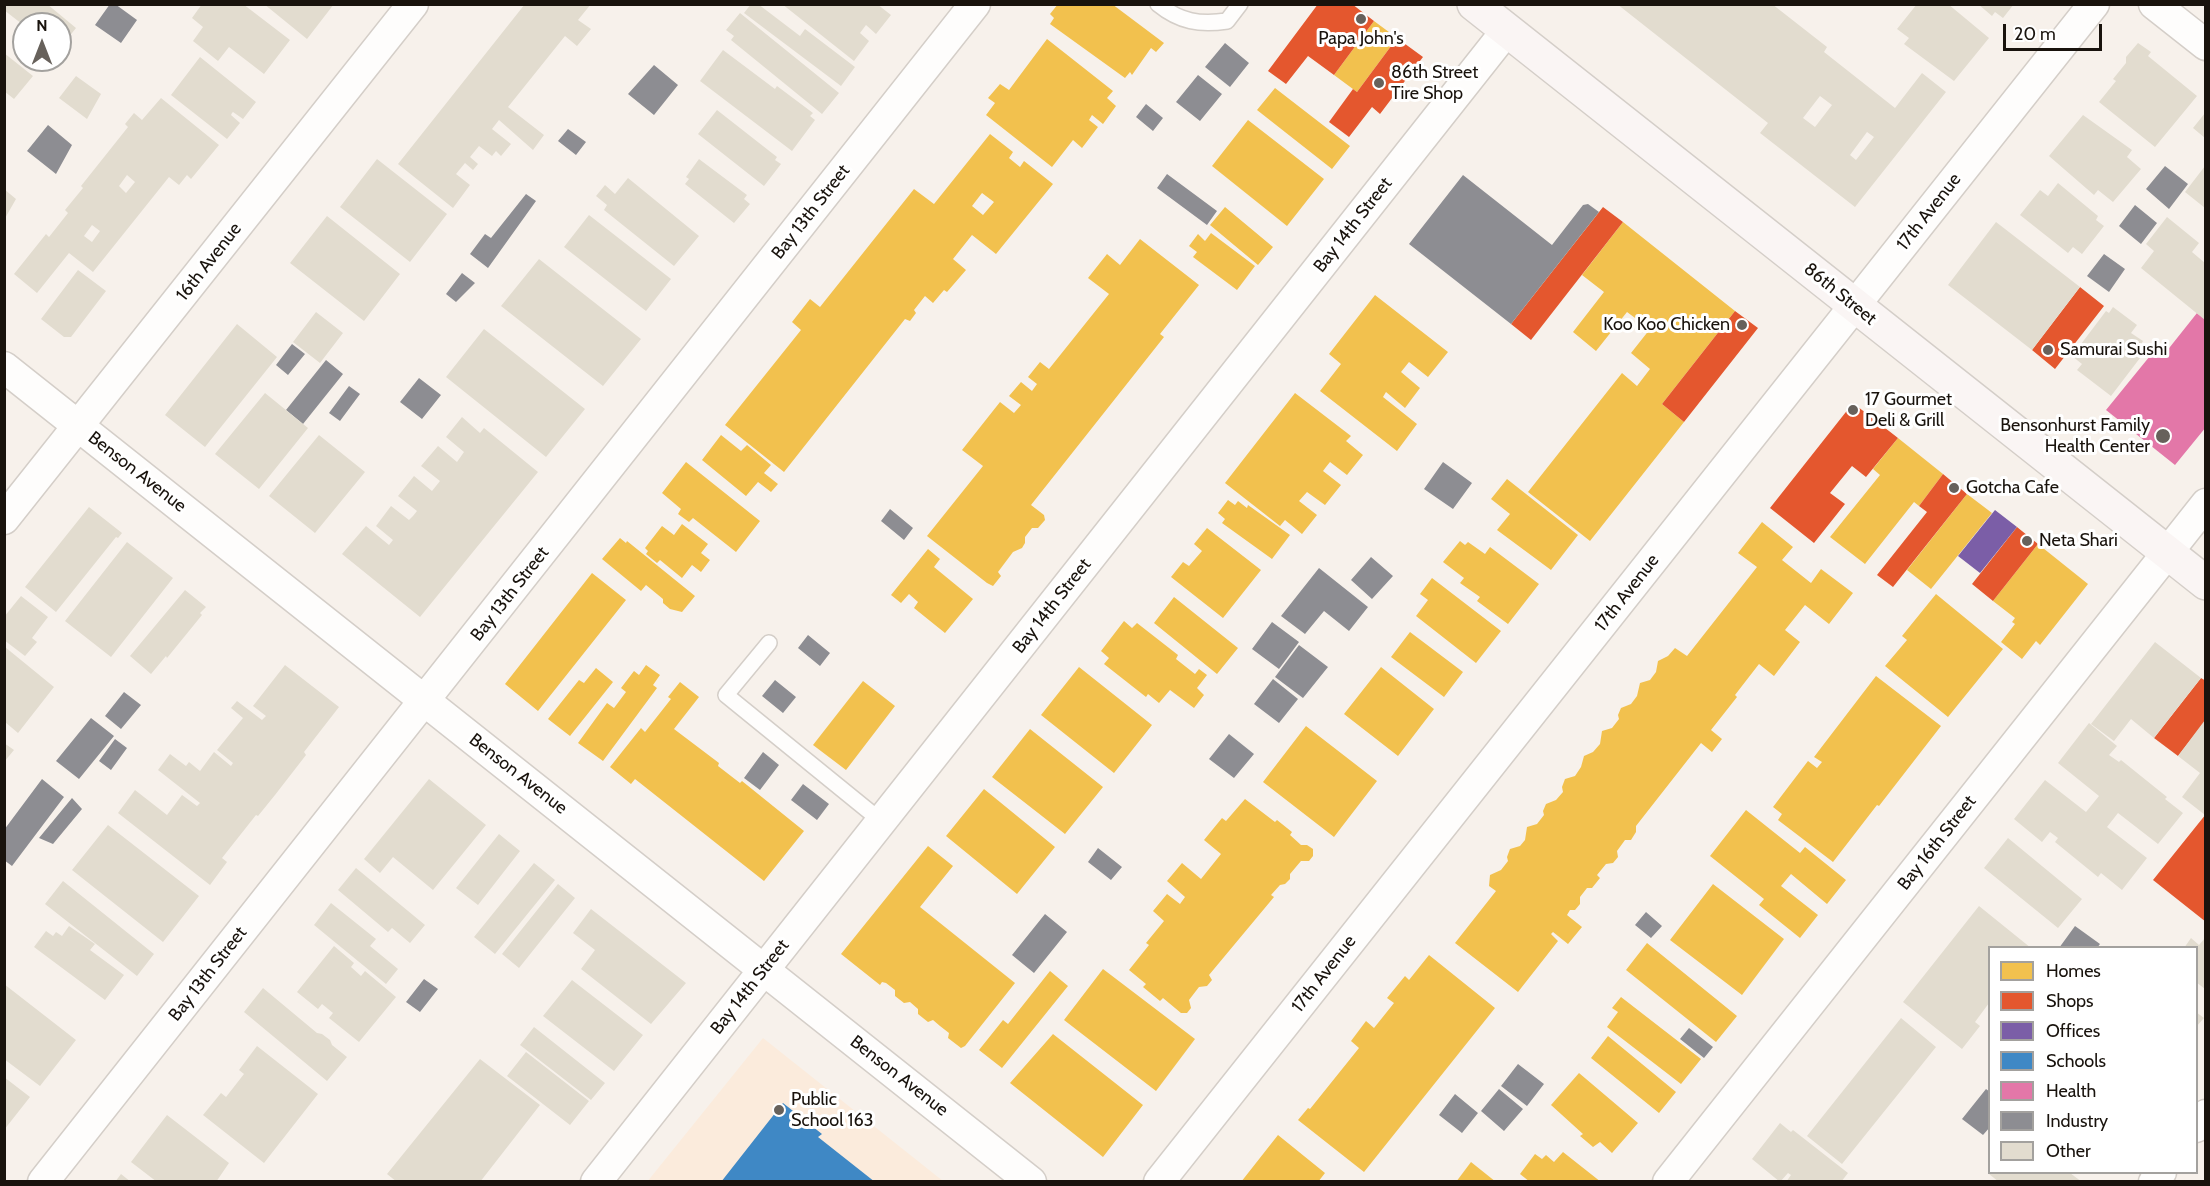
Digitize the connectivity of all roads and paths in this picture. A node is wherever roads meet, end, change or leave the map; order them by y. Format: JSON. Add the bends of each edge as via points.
{"nodes":[{"id":1,"x":413,"y":4,"type":"edge"},
{"id":2,"x":975,"y":4,"type":"edge"},
{"id":3,"x":1158,"y":4,"type":"edge"},
{"id":4,"x":1240,"y":4,"type":"edge"},
{"id":5,"x":1474,"y":4,"type":"edge"},
{"id":6,"x":2094,"y":4,"type":"edge"},
{"id":7,"x":2154,"y":4,"type":"edge"},
{"id":8,"x":1507,"y":30,"type":"junction"},
{"id":9,"x":2205,"y":45,"type":"edge"},
{"id":10,"x":1855,"y":306,"type":"junction"},
{"id":11,"x":4,"y":367,"type":"edge"},
{"id":12,"x":79,"y":426,"type":"junction"},
{"id":13,"x":2205,"y":504,"type":"edge"},
{"id":14,"x":4,"y":519,"type":"edge"},
{"id":15,"x":2167,"y":553,"type":"junction"},
{"id":16,"x":2205,"y":584,"type":"edge"},
{"id":17,"x":769,"y":643,"type":"dead end"},
{"id":18,"x":426,"y":700,"type":"junction"},
{"id":19,"x":881,"y":821,"type":"junction"},
{"id":20,"x":764,"y":969,"type":"junction"},
{"id":21,"x":43,"y":1182,"type":"edge"},
{"id":22,"x":596,"y":1182,"type":"edge"},
{"id":23,"x":1031,"y":1182,"type":"edge"},
{"id":24,"x":1159,"y":1182,"type":"edge"},
{"id":25,"x":1668,"y":1182,"type":"edge"}],
"edges":[{"from":1,"to":12,"type":"street","name":"16th Avenue"},
{"from":2,"to":18,"type":"street","name":"Bay 13th Street"},
{"from":3,"to":4,"type":"lane","via":[[1171,15],[1204,24],[1227,21]]},
{"from":5,"to":8,"type":"main road","name":"86th Street"},
{"from":6,"to":10,"type":"street","name":"17th Avenue"},
{"from":7,"to":9,"type":"street"},
{"from":8,"to":10,"type":"main road","name":"86th Street"},
{"from":8,"to":19,"type":"street","name":"Bay 14th Street"},
{"from":10,"to":15,"type":"main road","name":"86th Street"},
{"from":10,"to":24,"type":"street","name":"17th Avenue"},
{"from":11,"to":12,"type":"street","name":"Benson Avenue"},
{"from":12,"to":14,"type":"street","name":"16th Avenue"},
{"from":12,"to":18,"type":"street","name":"Benson Avenue"},
{"from":13,"to":15,"type":"street","name":"Bay 16th Street"},
{"from":15,"to":16,"type":"main road","name":"86th Street"},
{"from":15,"to":25,"type":"street","name":"Bay 16th Street"},
{"from":17,"to":19,"type":"lane","via":[[726,695]]},
{"from":18,"to":20,"type":"street","name":"Benson Avenue"},
{"from":18,"to":21,"type":"street","name":"Bay 13th Street"},
{"from":19,"to":20,"type":"street","name":"Bay 14th Street"},
{"from":20,"to":22,"type":"street","name":"Bay 14th Street"},
{"from":20,"to":23,"type":"street","name":"Benson Avenue"}]}
